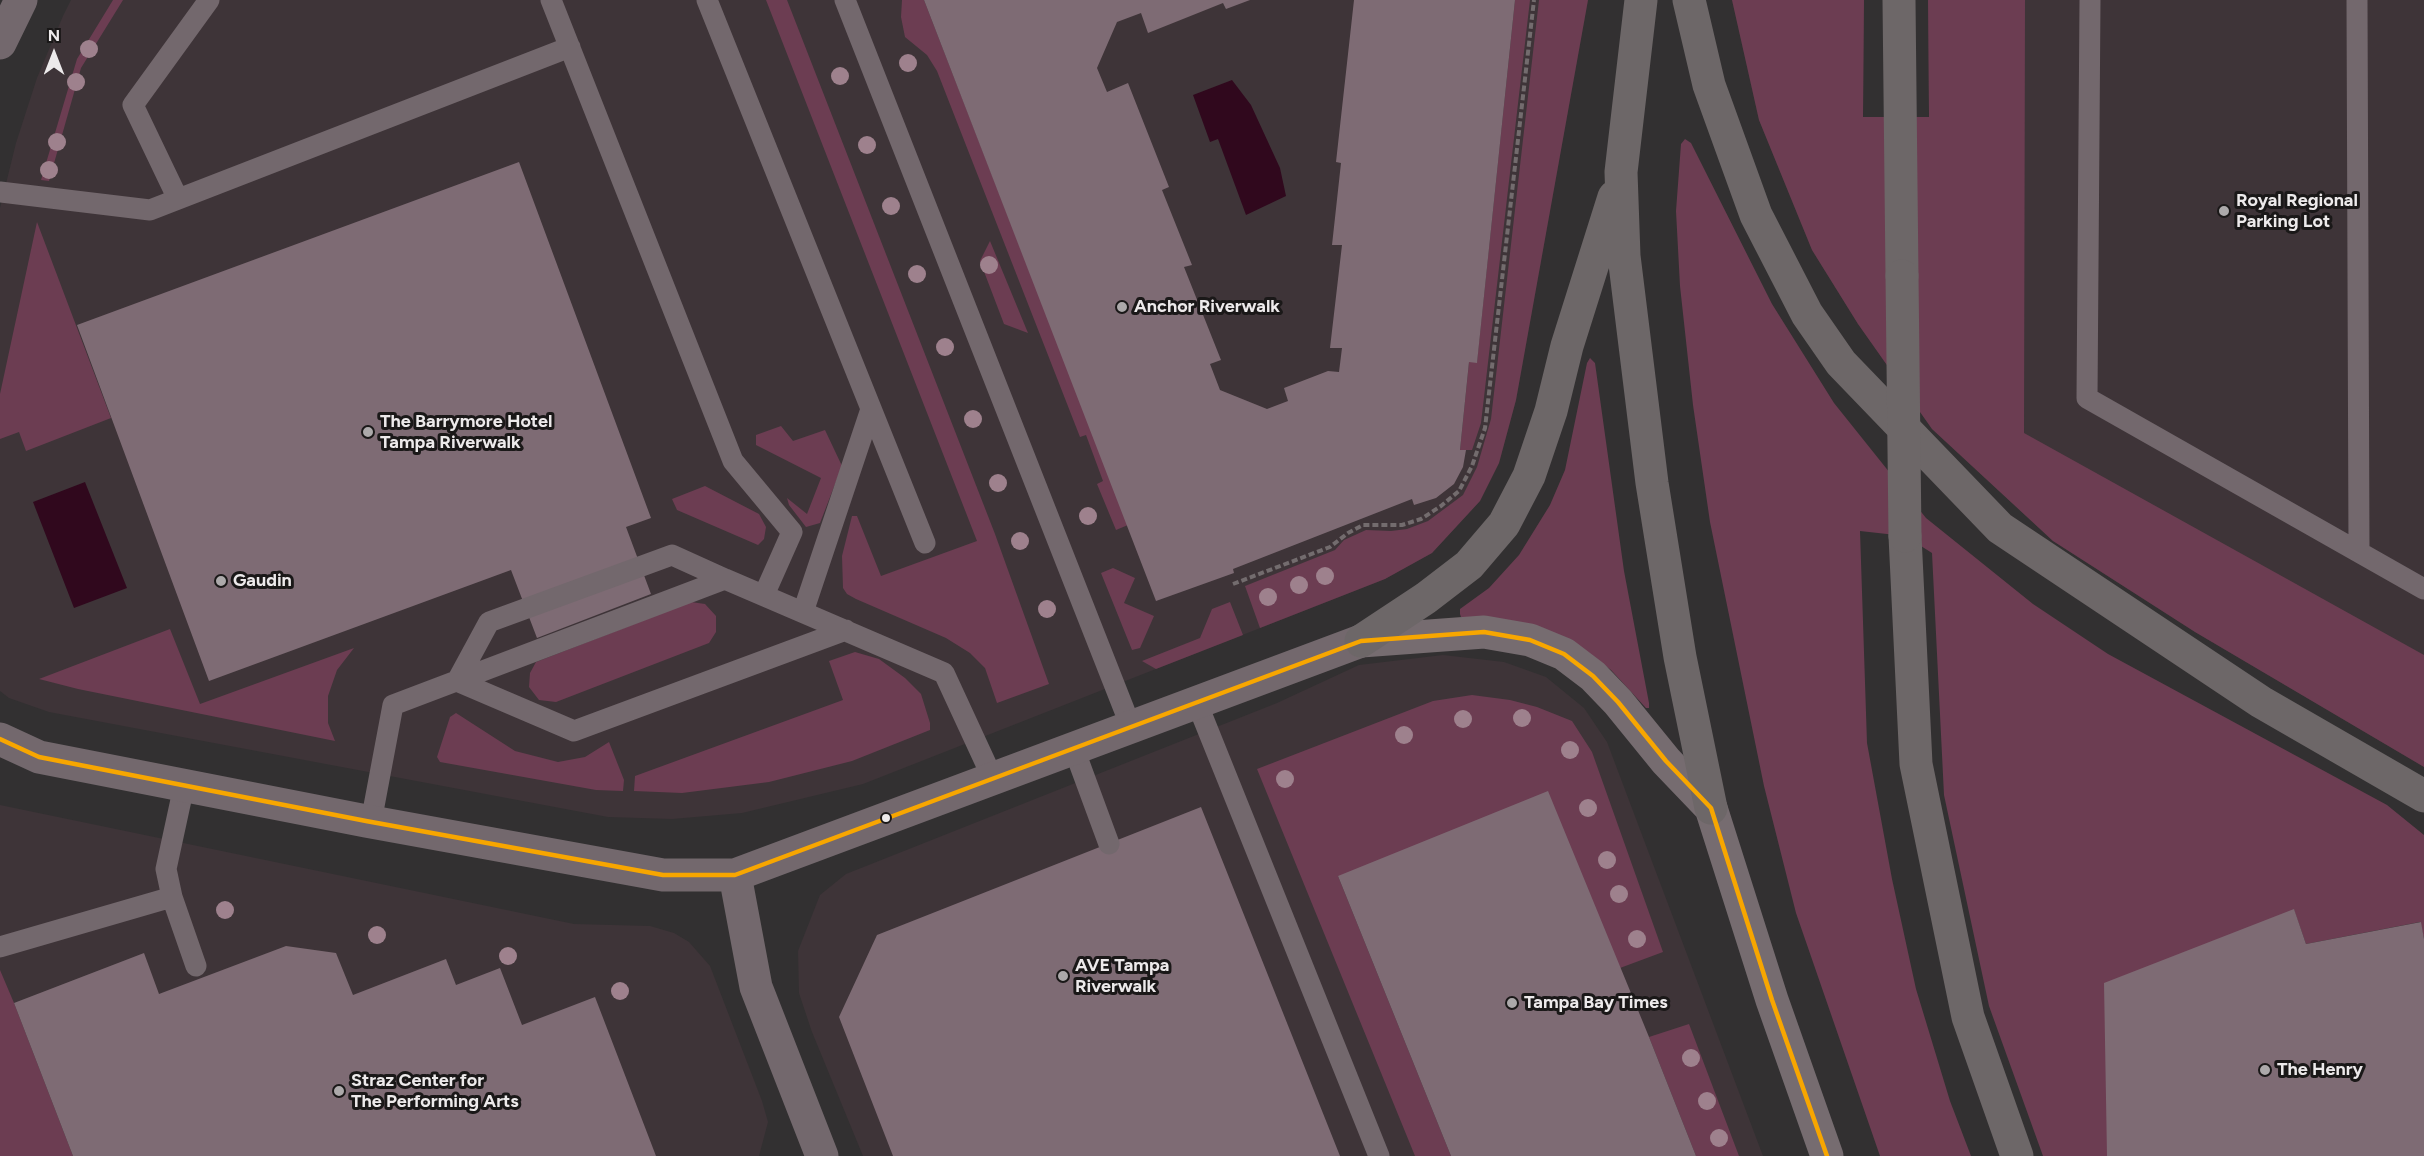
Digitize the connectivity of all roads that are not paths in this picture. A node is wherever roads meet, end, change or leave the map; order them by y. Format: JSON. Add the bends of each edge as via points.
{"nodes":[{"id":1,"x":21,"y":0,"type":"edge"},
{"id":2,"x":209,"y":0,"type":"edge"},
{"id":3,"x":551,"y":0,"type":"edge"},
{"id":4,"x":708,"y":0,"type":"edge"},
{"id":5,"x":845,"y":0,"type":"edge"},
{"id":6,"x":1641,"y":0,"type":"edge"},
{"id":7,"x":1689,"y":0,"type":"edge"},
{"id":8,"x":1899,"y":0,"type":"edge"},
{"id":9,"x":2090,"y":0,"type":"edge"},
{"id":10,"x":2356,"y":0,"type":"edge"},
{"id":11,"x":0,"y":42,"type":"edge"},
{"id":12,"x":570,"y":47,"type":"junction"},
{"id":13,"x":1621,"y":172,"type":"junction"},
{"id":14,"x":0,"y":192,"type":"edge"},
{"id":15,"x":178,"y":199,"type":"junction"},
{"id":16,"x":871,"y":409,"type":"junction"},
{"id":17,"x":925,"y":543,"type":"dead end"},
{"id":18,"x":2359,"y":552,"type":"junction"},
{"id":19,"x":725,"y":579,"type":"junction"},
{"id":20,"x":2424,"y":589,"type":"edge"},
{"id":21,"x":764,"y":595,"type":"junction"},
{"id":22,"x":803,"y":612,"type":"junction"},
{"id":23,"x":846,"y":630,"type":"junction"},
{"id":24,"x":1361,"y":641,"type":"junction"},
{"id":25,"x":457,"y":681,"type":"junction"},
{"id":26,"x":1197,"y":703,"type":"junction"},
{"id":27,"x":1131,"y":728,"type":"junction"},
{"id":28,"x":0,"y":739,"type":"edge"},
{"id":29,"x":1074,"y":749,"type":"junction"},
{"id":30,"x":993,"y":779,"type":"junction"},
{"id":31,"x":184,"y":786,"type":"junction"},
{"id":32,"x":2424,"y":796,"type":"edge"},
{"id":33,"x":1711,"y":808,"type":"junction"},
{"id":34,"x":371,"y":822,"type":"junction"},
{"id":35,"x":1109,"y":844,"type":"dead end"},
{"id":36,"x":735,"y":875,"type":"junction"},
{"id":37,"x":172,"y":897,"type":"junction"},
{"id":38,"x":0,"y":947,"type":"edge"},
{"id":39,"x":196,"y":966,"type":"dead end"},
{"id":40,"x":822,"y":1156,"type":"edge"},
{"id":41,"x":1378,"y":1156,"type":"edge"},
{"id":42,"x":1827,"y":1156,"type":"edge"},
{"id":43,"x":2017,"y":1156,"type":"edge"}],
"edges":[{"from":1,"to":11,"type":"street"},
{"from":2,"to":15,"type":"lane","via":[[133,105]]},
{"from":3,"to":12,"type":"lane"},
{"from":4,"to":16,"type":"lane"},
{"from":5,"to":27,"type":"lane"},
{"from":6,"to":13,"type":"highway"},
{"from":7,"to":32,"type":"highway","via":[[1709,85],[1756,216],[1807,314],[1841,363],[2000,528],[2261,702]]},
{"from":8,"to":43,"type":"highway","bridge":true,"via":[[1905,536],[1916,764],[1968,1017]]},
{"from":9,"to":18,"type":"lane","via":[[2087,398]]},
{"from":10,"to":18,"type":"lane"},
{"from":12,"to":15,"type":"lane"},
{"from":12,"to":21,"type":"lane","via":[[733,461],[792,532]]},
{"from":13,"to":24,"type":"highway","via":[[1551,411],[1529,476],[1504,524],[1469,565]]},
{"from":13,"to":33,"type":"highway","via":[[1624,256],[1652,483],[1680,657]]},
{"from":14,"to":15,"type":"lane","via":[[150,210]]},
{"from":16,"to":17,"type":"lane"},
{"from":16,"to":22,"type":"lane"},
{"from":18,"to":20,"type":"lane"},
{"from":19,"to":21,"type":"lane"},
{"from":19,"to":25,"type":"lane"},
{"from":19,"to":25,"type":"lane","via":[[672,555],[489,622]]},
{"from":21,"to":22,"type":"lane"},
{"from":22,"to":23,"type":"lane"},
{"from":23,"to":25,"type":"lane","via":[[574,731]]},
{"from":23,"to":30,"type":"lane","via":[[945,673]]},
{"from":24,"to":26,"type":"street"},
{"from":24,"to":33,"type":"main road","via":[[1484,632],[1530,640],[1564,654],[1618,702]]},
{"from":25,"to":34,"type":"lane","via":[[393,705]]},
{"from":26,"to":27,"type":"street"},
{"from":26,"to":41,"type":"lane"},
{"from":27,"to":29,"type":"street"},
{"from":28,"to":31,"type":"street","via":[[39,757]]},
{"from":29,"to":30,"type":"street"},
{"from":29,"to":35,"type":"lane"},
{"from":30,"to":36,"type":"street"},
{"from":31,"to":34,"type":"street"},
{"from":31,"to":37,"type":"lane","via":[[166,869]]},
{"from":33,"to":42,"type":"main road"},
{"from":34,"to":36,"type":"street","via":[[663,875]]},
{"from":36,"to":40,"type":"street","via":[[756,987]]},
{"from":37,"to":38,"type":"lane"},
{"from":37,"to":39,"type":"lane"}]}
